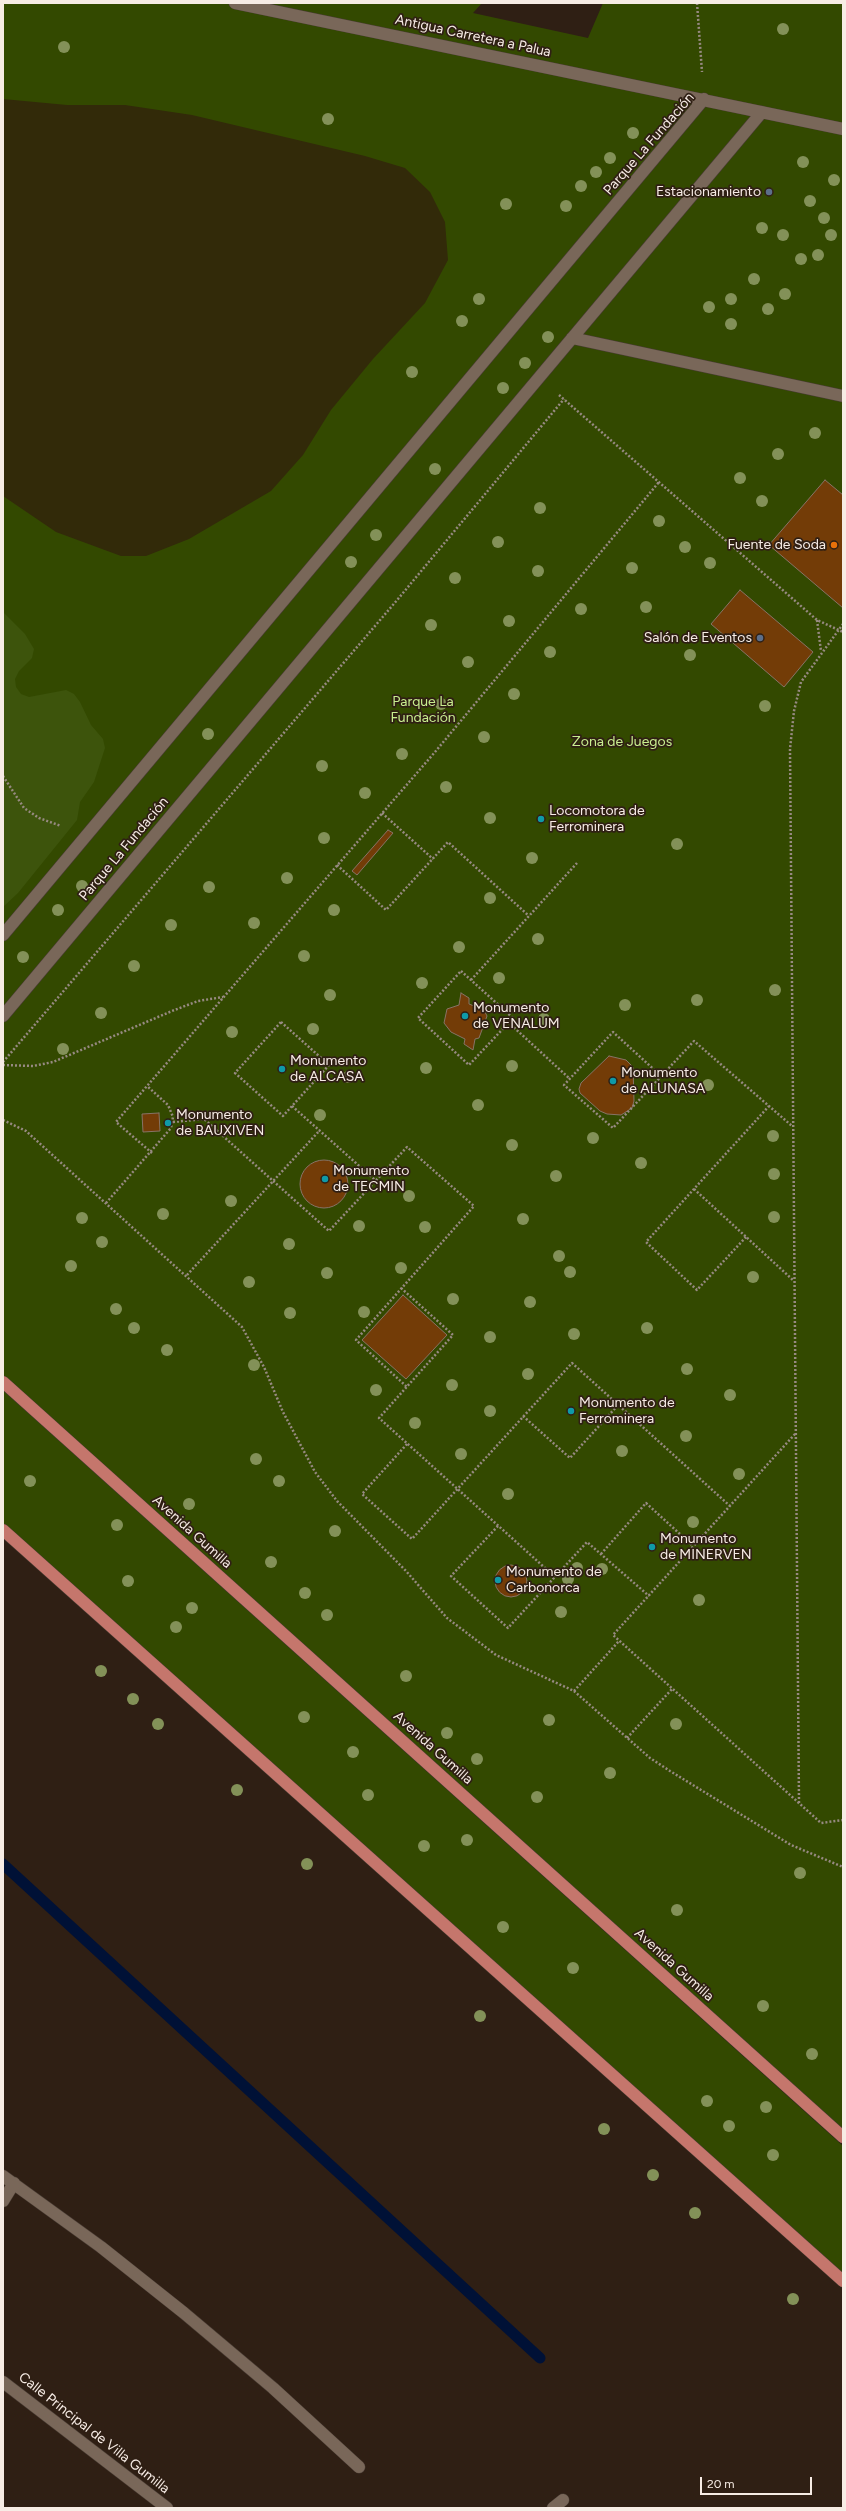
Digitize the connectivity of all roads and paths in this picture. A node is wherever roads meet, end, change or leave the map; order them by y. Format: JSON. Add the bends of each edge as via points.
{"nodes":[{"id":1,"x":235,"y":3,"type":"edge"},
{"id":2,"x":697,"y":3,"type":"edge"},
{"id":3,"x":704,"y":99,"type":"junction"},
{"id":4,"x":762,"y":112,"type":"junction"},
{"id":5,"x":843,"y":129,"type":"edge"},
{"id":6,"x":572,"y":338,"type":"junction"},
{"id":7,"x":539,"y":377,"type":"junction"},
{"id":8,"x":843,"y":396,"type":"edge"},
{"id":9,"x":564,"y":399,"type":"junction"},
{"id":10,"x":659,"y":482,"type":"junction"},
{"id":11,"x":817,"y":620,"type":"junction"},
{"id":12,"x":843,"y":624,"type":"edge"},
{"id":13,"x":839,"y":628,"type":"junction"},
{"id":14,"x":843,"y":632,"type":"edge"},
{"id":15,"x":821,"y":652,"type":"junction"},
{"id":16,"x":3,"y":776,"type":"edge"},
{"id":17,"x":382,"y":813,"type":"junction"},
{"id":18,"x":89,"y":832,"type":"junction"},
{"id":19,"x":433,"y":858,"type":"junction"},
{"id":20,"x":577,"y":863,"type":"dead end"},
{"id":21,"x":337,"y":866,"type":"junction"},
{"id":22,"x":529,"y":916,"type":"junction"},
{"id":23,"x":3,"y":935,"type":"edge"},
{"id":24,"x":471,"y":980,"type":"junction"},
{"id":25,"x":224,"y":997,"type":"junction"},
{"id":26,"x":3,"y":1016,"type":"edge"},
{"id":27,"x":508,"y":1022,"type":"junction"},
{"id":28,"x":3,"y":1063,"type":"edge"},
{"id":29,"x":661,"y":1076,"type":"junction"},
{"id":30,"x":570,"y":1079,"type":"junction"},
{"id":31,"x":147,"y":1086,"type":"junction"},
{"id":32,"x":292,"y":1106,"type":"junction"},
{"id":33,"x":769,"y":1106,"type":"junction"},
{"id":34,"x":3,"y":1120,"type":"edge"},
{"id":35,"x":173,"y":1122,"type":"junction"},
{"id":36,"x":793,"y":1127,"type":"junction"},
{"id":37,"x":320,"y":1130,"type":"junction"},
{"id":38,"x":152,"y":1153,"type":"junction"},
{"id":39,"x":375,"y":1180,"type":"junction"},
{"id":40,"x":273,"y":1182,"type":"junction"},
{"id":41,"x":694,"y":1189,"type":"junction"},
{"id":42,"x":106,"y":1203,"type":"junction"},
{"id":43,"x":746,"y":1237,"type":"junction"},
{"id":44,"x":186,"y":1275,"type":"junction"},
{"id":45,"x":794,"y":1281,"type":"junction"},
{"id":46,"x":401,"y":1288,"type":"junction"},
{"id":47,"x":3,"y":1382,"type":"edge"},
{"id":48,"x":407,"y":1387,"type":"junction"},
{"id":49,"x":618,"y":1405,"type":"junction"},
{"id":50,"x":523,"y":1416,"type":"junction"},
{"id":51,"x":795,"y":1434,"type":"junction"},
{"id":52,"x":407,"y":1444,"type":"junction"},
{"id":53,"x":458,"y":1489,"type":"junction"},
{"id":54,"x":730,"y":1506,"type":"junction"},
{"id":55,"x":498,"y":1526,"type":"junction"},
{"id":56,"x":3,"y":1530,"type":"edge"},
{"id":57,"x":693,"y":1546,"type":"junction"},
{"id":58,"x":601,"y":1554,"type":"junction"},
{"id":59,"x":555,"y":1577,"type":"junction"},
{"id":60,"x":649,"y":1596,"type":"junction"},
{"id":61,"x":619,"y":1641,"type":"junction"},
{"id":62,"x":672,"y":1689,"type":"junction"},
{"id":63,"x":574,"y":1691,"type":"junction"},
{"id":64,"x":627,"y":1738,"type":"junction"},
{"id":65,"x":799,"y":1803,"type":"junction"},
{"id":66,"x":843,"y":1820,"type":"edge"},
{"id":67,"x":843,"y":1866,"type":"edge"},
{"id":68,"x":843,"y":2137,"type":"edge"},
{"id":69,"x":3,"y":2176,"type":"edge"},
{"id":70,"x":14,"y":2183,"type":"junction"},
{"id":71,"x":3,"y":2201,"type":"edge"},
{"id":72,"x":843,"y":2281,"type":"edge"},
{"id":73,"x":3,"y":2382,"type":"edge"},
{"id":74,"x":359,"y":2467,"type":"dead end"},
{"id":75,"x":562,"y":2500,"type":"dead end"},
{"id":76,"x":167,"y":2508,"type":"edge"},
{"id":77,"x":553,"y":2508,"type":"edge"}],
"edges":[{"from":1,"to":3,"type":"street","name":"Antigua Carretera a Palua"},
{"from":2,"to":3,"type":"path"},
{"from":3,"to":4,"type":"street","name":"Parque La Fundación"},
{"from":3,"to":18,"type":"street","name":"Parque La Fundación"},
{"from":4,"to":5,"type":"street"},
{"from":4,"to":6,"type":"street","name":"Parque La Fundación"},
{"from":6,"to":7,"type":"street","name":"Parque La Fundación"},
{"from":6,"to":8,"type":"street"},
{"from":7,"to":9,"type":"path"},
{"from":7,"to":26,"type":"street","name":"Parque La Fundación"},
{"from":9,"to":10,"type":"path"},
{"from":9,"to":28,"type":"path","via":[[393,605]]},
{"from":10,"to":11,"type":"path"},
{"from":10,"to":17,"type":"path"},
{"from":11,"to":13,"type":"path"},
{"from":11,"to":15,"type":"path"},
{"from":12,"to":13,"type":"path"},
{"from":13,"to":14,"type":"path"},
{"from":13,"to":15,"type":"path"},
{"from":15,"to":36,"type":"path","via":[[801,682],[794,711],[790,749]]},
{"from":16,"to":18,"type":"path","via":[[24,808],[39,818],[55,825]]},
{"from":17,"to":19,"type":"path"},
{"from":17,"to":21,"type":"path"},
{"from":18,"to":23,"type":"street","name":"Parque La Fundación"},
{"from":19,"to":21,"type":"path","via":[[386,910]]},
{"from":19,"to":22,"type":"path","via":[[448,842]]},
{"from":20,"to":22,"type":"path"},
{"from":21,"to":25,"type":"path"},
{"from":22,"to":24,"type":"path"},
{"from":24,"to":27,"type":"path","via":[[513,1018]]},
{"from":24,"to":27,"type":"path","via":[[461,971],[418,1018],[469,1065]]},
{"from":25,"to":28,"type":"path","via":[[172,1011],[53,1062],[33,1066]]},
{"from":25,"to":31,"type":"path"},
{"from":27,"to":30,"type":"path"},
{"from":29,"to":30,"type":"path","via":[[613,1032]]},
{"from":29,"to":30,"type":"path","via":[[613,1128],[564,1086]]},
{"from":29,"to":33,"type":"path","via":[[694,1040]]},
{"from":31,"to":35,"type":"path","via":[[168,1105]]},
{"from":31,"to":38,"type":"path","via":[[116,1122]]},
{"from":32,"to":32,"type":"path","via":[[283,1116],[235,1073],[281,1022],[329,1065]]},
{"from":32,"to":37,"type":"path"},
{"from":33,"to":36,"type":"path"},
{"from":33,"to":41,"type":"path"},
{"from":34,"to":42,"type":"path","via":[[26,1131]]},
{"from":35,"to":38,"type":"path","via":[[168,1134]]},
{"from":35,"to":40,"type":"path","via":[[204,1119]]},
{"from":36,"to":45,"type":"path"},
{"from":37,"to":39,"type":"path"},
{"from":37,"to":40,"type":"path"},
{"from":38,"to":42,"type":"path"},
{"from":39,"to":40,"type":"path","via":[[329,1231]]},
{"from":39,"to":46,"type":"path","via":[[407,1146],[474,1206]]},
{"from":40,"to":44,"type":"path"},
{"from":41,"to":43,"type":"path"},
{"from":41,"to":43,"type":"path","via":[[646,1242],[651,1248],[698,1290]]},
{"from":42,"to":44,"type":"path"},
{"from":43,"to":45,"type":"path"},
{"from":44,"to":63,"type":"path","via":[[242,1327],[264,1367],[300,1447],[315,1472],[337,1501],[406,1571],[433,1604],[465,1633],[496,1655]]},
{"from":45,"to":51,"type":"path"},
{"from":46,"to":48,"type":"path","via":[[356,1340]]},
{"from":46,"to":48,"type":"path","via":[[453,1335]]},
{"from":47,"to":68,"type":"main road","name":"Avenida Gumilla"},
{"from":48,"to":52,"type":"path","via":[[379,1418]]},
{"from":49,"to":50,"type":"path","via":[[572,1363]]},
{"from":49,"to":50,"type":"path","via":[[570,1458]]},
{"from":49,"to":54,"type":"path"},
{"from":50,"to":53,"type":"path"},
{"from":51,"to":54,"type":"path"},
{"from":51,"to":65,"type":"path"},
{"from":52,"to":53,"type":"path"},
{"from":52,"to":53,"type":"path","via":[[362,1494],[412,1539]]},
{"from":53,"to":55,"type":"path"},
{"from":54,"to":57,"type":"path"},
{"from":55,"to":59,"type":"path"},
{"from":55,"to":59,"type":"path","via":[[451,1576],[508,1628]]},
{"from":56,"to":72,"type":"main road"},
{"from":57,"to":58,"type":"path","via":[[646,1504]]},
{"from":57,"to":60,"type":"path"},
{"from":58,"to":59,"type":"path","via":[[588,1542]]},
{"from":58,"to":60,"type":"path"},
{"from":60,"to":61,"type":"path","via":[[613,1635]]},
{"from":61,"to":62,"type":"path"},
{"from":61,"to":63,"type":"path"},
{"from":62,"to":64,"type":"path"},
{"from":62,"to":65,"type":"path"},
{"from":63,"to":64,"type":"path"},
{"from":64,"to":67,"type":"path","via":[[670,1771],[791,1845]]},
{"from":65,"to":66,"type":"path","via":[[821,1823]]},
{"from":69,"to":70,"type":"street"},
{"from":70,"to":71,"type":"street"},
{"from":70,"to":74,"type":"street","via":[[184,2313],[273,2388]]},
{"from":73,"to":76,"type":"street","name":"Calle Principal de Villa Gumilla"},
{"from":75,"to":77,"type":"street"}]}
